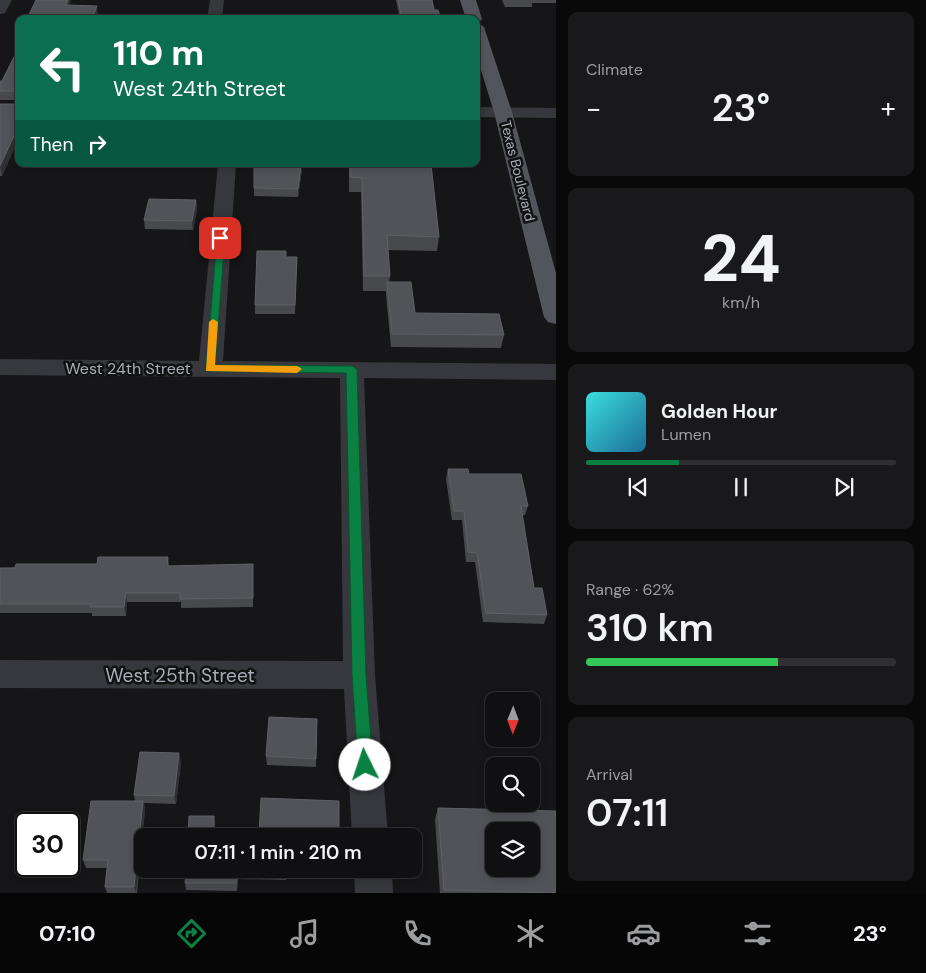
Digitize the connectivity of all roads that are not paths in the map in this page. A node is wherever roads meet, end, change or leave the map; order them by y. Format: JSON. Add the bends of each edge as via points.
{"nodes":[{"id":1,"x":5,"y":0,"type":"edge"},
{"id":2,"x":216,"y":0,"type":"edge"},
{"id":3,"x":468,"y":0,"type":"edge"},
{"id":4,"x":0,"y":10,"type":"edge"},
{"id":5,"x":214,"y":15,"type":"edge"},
{"id":6,"x":473,"y":15,"type":"edge"},
{"id":7,"x":480,"y":39,"type":"edge"},
{"id":8,"x":480,"y":112,"type":"edge"},
{"id":9,"x":503,"y":112,"type":"junction"},
{"id":10,"x":556,"y":112,"type":"edge"},
{"id":11,"x":227,"y":167,"type":"edge"},
{"id":12,"x":556,"y":317,"type":"edge"},
{"id":13,"x":0,"y":367,"type":"edge"},
{"id":14,"x":210,"y":368,"type":"junction"},
{"id":15,"x":352,"y":369,"type":"junction"},
{"id":16,"x":556,"y":372,"type":"edge"},
{"id":17,"x":0,"y":674,"type":"edge"},
{"id":18,"x":359,"y":675,"type":"junction"},
{"id":19,"x":369,"y":828,"type":"edge"},
{"id":20,"x":373,"y":878,"type":"edge"},
{"id":21,"x":374,"y":893,"type":"edge"}],
"edges":[{"from":1,"to":4,"type":"street"},
{"from":2,"to":5,"type":"street"},
{"from":3,"to":6,"type":"main road"},
{"from":7,"to":9,"type":"main road","name":"Texas Boulevard"},
{"from":8,"to":9,"type":"street"},
{"from":9,"to":10,"type":"street"},
{"from":9,"to":12,"type":"main road","name":"Texas Boulevard"},
{"from":11,"to":14,"type":"street"},
{"from":13,"to":14,"type":"street","name":"West 24th Street"},
{"from":14,"to":15,"type":"street","name":"West 24th Street"},
{"from":15,"to":16,"type":"street","name":"West 24th Street"},
{"from":15,"to":18,"type":"street"},
{"from":17,"to":18,"type":"street","name":"West 25th Street"},
{"from":18,"to":19,"type":"street"},
{"from":20,"to":21,"type":"street"}]}
